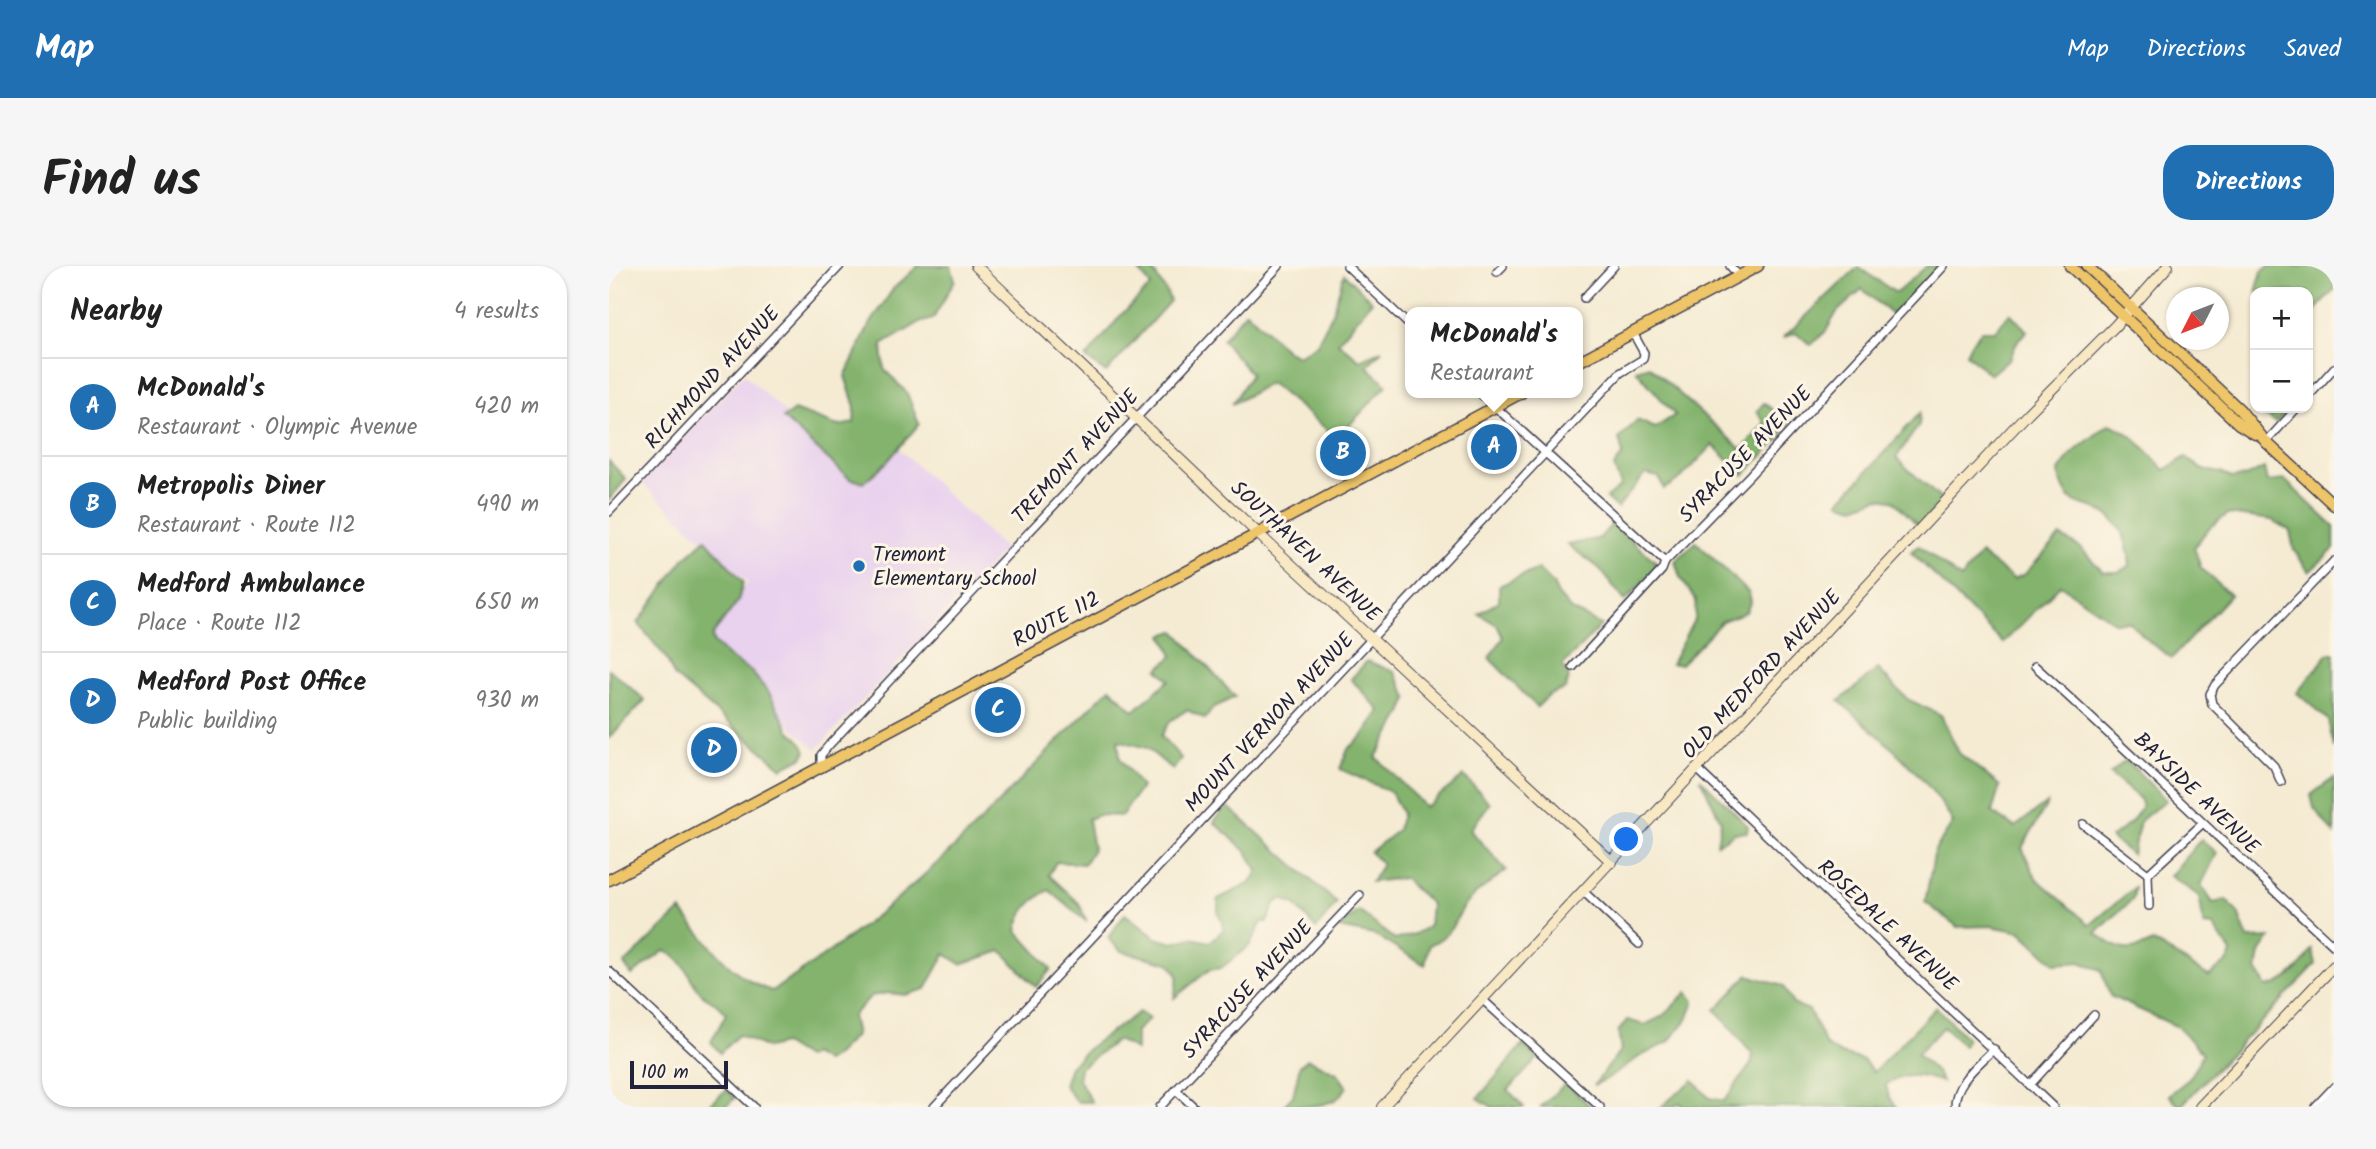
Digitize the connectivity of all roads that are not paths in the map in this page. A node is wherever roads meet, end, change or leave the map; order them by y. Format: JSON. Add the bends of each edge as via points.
{"nodes":[{"id":1,"x":613,"y":266,"type":"edge"},
{"id":2,"x":840,"y":266,"type":"edge"},
{"id":3,"x":976,"y":266,"type":"edge"},
{"id":4,"x":1279,"y":266,"type":"edge"},
{"id":5,"x":1347,"y":266,"type":"edge"},
{"id":6,"x":1614,"y":266,"type":"edge"},
{"id":7,"x":1730,"y":266,"type":"edge"},
{"id":8,"x":1758,"y":266,"type":"edge"},
{"id":9,"x":1944,"y":266,"type":"edge"},
{"id":10,"x":2070,"y":266,"type":"edge"},
{"id":11,"x":2088,"y":266,"type":"edge"},
{"id":12,"x":2168,"y":266,"type":"edge"},
{"id":13,"x":609,"y":270,"type":"edge"},
{"id":14,"x":1739,"y":276,"type":"junction"},
{"id":15,"x":1584,"y":298,"type":"dead end"},
{"id":16,"x":2132,"y":307,"type":"junction"},
{"id":17,"x":2124,"y":317,"type":"junction"},
{"id":18,"x":1405,"y":321,"type":"edge"},
{"id":19,"x":1633,"y":333,"type":"junction"},
{"id":20,"x":1583,"y":359,"type":"edge"},
{"id":21,"x":2334,"y":368,"type":"edge"},
{"id":22,"x":2313,"y":391,"type":"edge"},
{"id":23,"x":1485,"y":398,"type":"edge"},
{"id":24,"x":1512,"y":398,"type":"edge"},
{"id":25,"x":1495,"y":407,"type":"junction"},
{"id":26,"x":2292,"y":413,"type":"edge"},
{"id":27,"x":1137,"y":416,"type":"junction"},
{"id":28,"x":2266,"y":442,"type":"junction"},
{"id":29,"x":1545,"y":453,"type":"junction"},
{"id":30,"x":2334,"y":505,"type":"edge"},
{"id":31,"x":609,"y":512,"type":"edge"},
{"id":32,"x":1258,"y":533,"type":"junction"},
{"id":33,"x":2334,"y":561,"type":"edge"},
{"id":34,"x":1665,"y":562,"type":"junction"},
{"id":35,"x":1372,"y":639,"type":"junction"},
{"id":36,"x":2035,"y":666,"type":"dead end"},
{"id":37,"x":1573,"y":667,"type":"dead end"},
{"id":38,"x":821,"y":767,"type":"junction"},
{"id":39,"x":1698,"y":770,"type":"junction"},
{"id":40,"x":2281,"y":782,"type":"dead end"},
{"id":41,"x":2083,"y":824,"type":"dead end"},
{"id":42,"x":2202,"y":824,"type":"junction"},
{"id":43,"x":1612,"y":862,"type":"junction"},
{"id":44,"x":2148,"y":874,"type":"junction"},
{"id":45,"x":609,"y":880,"type":"edge"},
{"id":46,"x":1584,"y":892,"type":"junction"},
{"id":47,"x":1360,"y":895,"type":"dead end"},
{"id":48,"x":2149,"y":906,"type":"dead end"},
{"id":49,"x":1639,"y":944,"type":"dead end"},
{"id":50,"x":2334,"y":946,"type":"edge"},
{"id":51,"x":2334,"y":966,"type":"edge"},
{"id":52,"x":609,"y":971,"type":"edge"},
{"id":53,"x":1483,"y":1000,"type":"junction"},
{"id":54,"x":2094,"y":1015,"type":"dead end"},
{"id":55,"x":1994,"y":1049,"type":"junction"},
{"id":56,"x":2030,"y":1085,"type":"junction"},
{"id":57,"x":2334,"y":1087,"type":"edge"},
{"id":58,"x":1176,"y":1090,"type":"junction"},
{"id":59,"x":754,"y":1107,"type":"edge"},
{"id":60,"x":934,"y":1107,"type":"edge"},
{"id":61,"x":1160,"y":1107,"type":"edge"},
{"id":62,"x":1194,"y":1107,"type":"edge"},
{"id":63,"x":1382,"y":1107,"type":"edge"},
{"id":64,"x":1600,"y":1107,"type":"edge"},
{"id":65,"x":1955,"y":1107,"type":"edge"},
{"id":66,"x":2053,"y":1107,"type":"edge"},
{"id":67,"x":2200,"y":1107,"type":"edge"},
{"id":68,"x":2315,"y":1107,"type":"edge"}],
"edges":[{"from":1,"to":13,"type":"street"},
{"from":2,"to":31,"type":"street","name":"RICHMOND AVENUE"},
{"from":3,"to":27,"type":"street","name":"SOUTHAVEN AVENUE"},
{"from":4,"to":27,"type":"street","name":"TREMONT AVENUE"},
{"from":5,"to":18,"type":"street"},
{"from":6,"to":15,"type":"street"},
{"from":7,"to":14,"type":"street"},
{"from":8,"to":14,"type":"main road"},
{"from":9,"to":34,"type":"street","name":"SYRACUSE AVENUE"},
{"from":10,"to":17,"type":"main road"},
{"from":11,"to":16,"type":"main road"},
{"from":12,"to":16,"type":"street","name":"OLD MEDFORD AVENUE"},
{"from":14,"to":19,"type":"main road"},
{"from":16,"to":17,"type":"street","name":"OLD MEDFORD AVENUE"},
{"from":16,"to":28,"type":"main road","via":[[2240,410]]},
{"from":17,"to":28,"type":"main road","via":[[2239,424]]},
{"from":17,"to":39,"type":"street","name":"OLD MEDFORD AVENUE","via":[[2028,413]]},
{"from":19,"to":20,"type":"main road"},
{"from":19,"to":29,"type":"street","name":"MOUNT VERNON AVENUE","via":[[1643,359],[1620,373]]},
{"from":21,"to":22,"type":"street"},
{"from":23,"to":25,"type":"street"},
{"from":24,"to":25,"type":"main road","name":"ROUTE 112"},
{"from":25,"to":29,"type":"street"},
{"from":25,"to":32,"type":"main road","name":"ROUTE 112"},
{"from":26,"to":28,"type":"street"},
{"from":27,"to":32,"type":"street","name":"SOUTHAVEN AVENUE"},
{"from":27,"to":38,"type":"street","name":"TREMONT AVENUE","via":[[829,745],[821,755]]},
{"from":28,"to":30,"type":"main road"},
{"from":29,"to":34,"type":"street"},
{"from":29,"to":35,"type":"street","name":"MOUNT VERNON AVENUE"},
{"from":32,"to":35,"type":"street","name":"SOUTHAVEN AVENUE"},
{"from":32,"to":38,"type":"main road","name":"ROUTE 112"},
{"from":33,"to":40,"type":"street","via":[[2210,694],[2212,704],[2274,766]]},
{"from":34,"to":37,"type":"street","name":"SYRACUSE AVENUE"},
{"from":35,"to":43,"type":"street","name":"SOUTHAVEN AVENUE"},
{"from":35,"to":60,"type":"street","name":"MOUNT VERNON AVENUE"},
{"from":36,"to":42,"type":"street","name":"BAYSIDE AVENUE"},
{"from":38,"to":45,"type":"main road","name":"ROUTE 112"},
{"from":39,"to":43,"type":"street","name":"OLD MEDFORD AVENUE"},
{"from":39,"to":55,"type":"street","name":"ROSEDALE AVENUE"},
{"from":41,"to":44,"type":"street"},
{"from":42,"to":44,"type":"street"},
{"from":42,"to":50,"type":"street","name":"BAYSIDE AVENUE"},
{"from":43,"to":46,"type":"street","name":"OLD MEDFORD AVENUE"},
{"from":44,"to":48,"type":"street"},
{"from":46,"to":49,"type":"street"},
{"from":46,"to":53,"type":"street","name":"OLD MEDFORD AVENUE"},
{"from":47,"to":58,"type":"street","name":"SYRACUSE AVENUE"},
{"from":51,"to":67,"type":"street"},
{"from":52,"to":59,"type":"street"},
{"from":53,"to":63,"type":"street","name":"OLD MEDFORD AVENUE"},
{"from":53,"to":64,"type":"street"},
{"from":54,"to":56,"type":"street"},
{"from":55,"to":56,"type":"street","name":"ROSEDALE AVENUE"},
{"from":55,"to":65,"type":"street","via":[[1960,1084]]},
{"from":56,"to":66,"type":"street","name":"ROSEDALE AVENUE"},
{"from":57,"to":68,"type":"street"},
{"from":58,"to":61,"type":"street","name":"SYRACUSE AVENUE"},
{"from":58,"to":62,"type":"street"}]}
